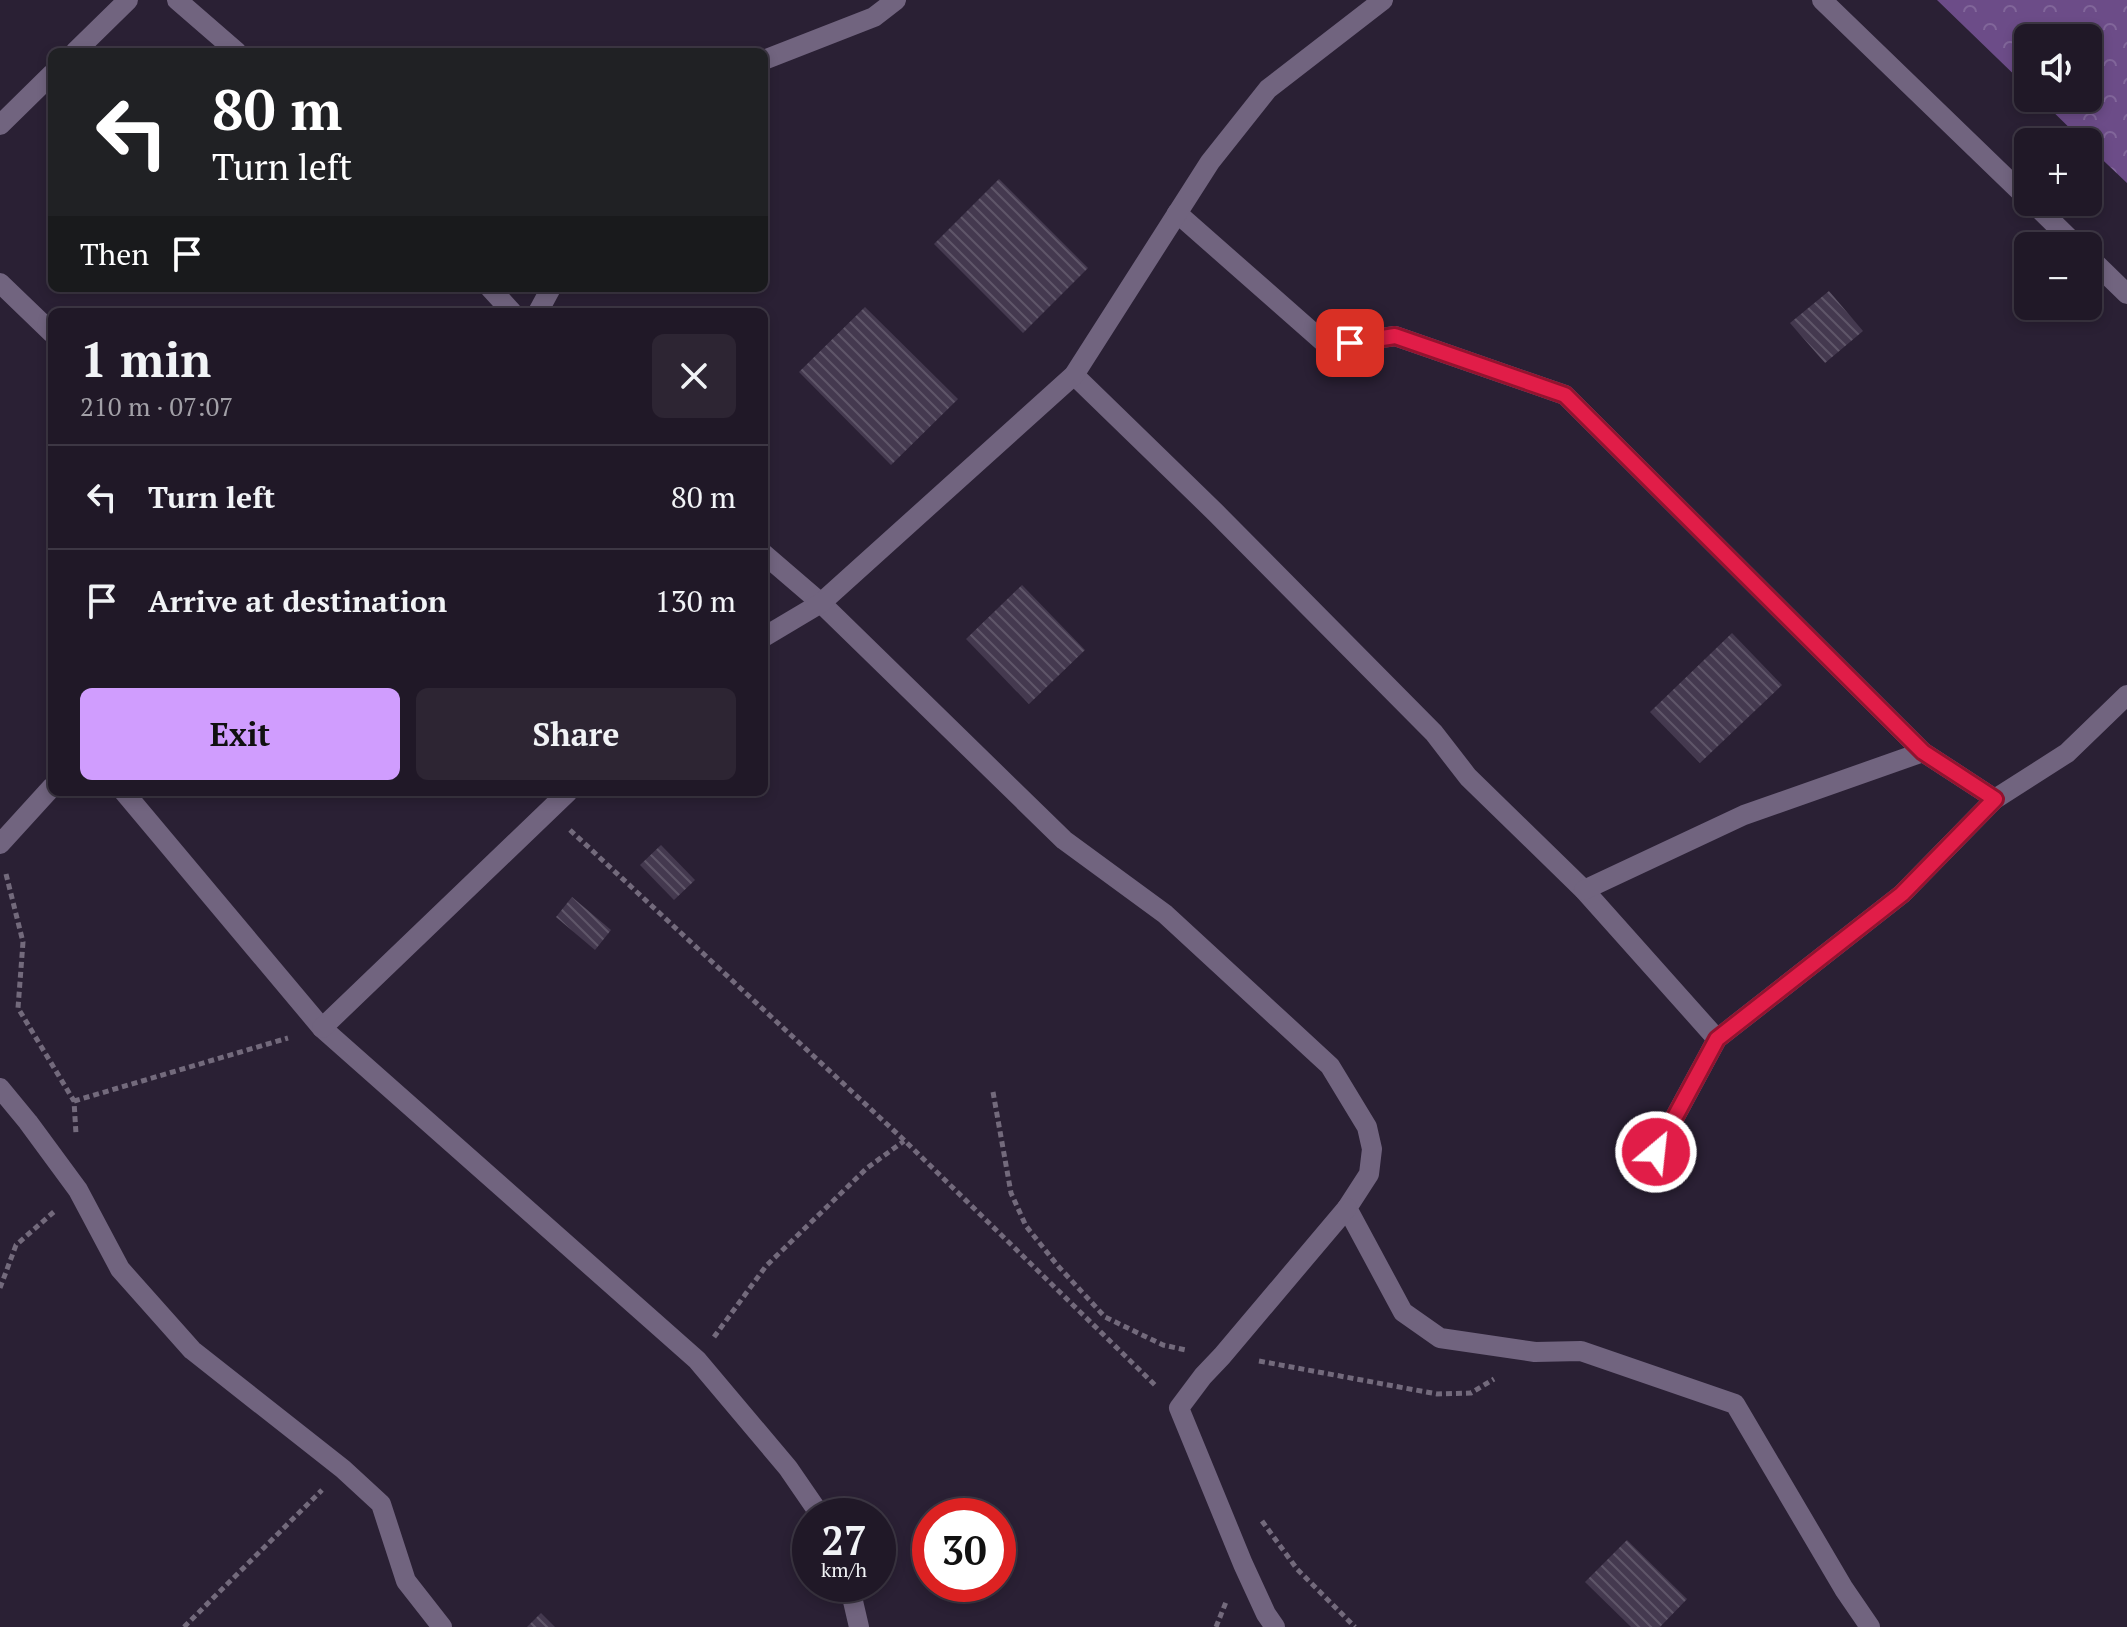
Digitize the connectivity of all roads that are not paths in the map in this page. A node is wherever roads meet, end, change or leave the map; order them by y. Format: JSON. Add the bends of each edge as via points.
{"nodes":[{"id":1,"x":128,"y":0,"type":"edge"},
{"id":2,"x":177,"y":0,"type":"edge"},
{"id":3,"x":896,"y":0,"type":"edge"},
{"id":4,"x":1383,"y":0,"type":"edge"},
{"id":5,"x":1822,"y":0,"type":"edge"},
{"id":6,"x":79,"y":48,"type":"edge"},
{"id":7,"x":232,"y":48,"type":"edge"},
{"id":8,"x":768,"y":58,"type":"edge"},
{"id":9,"x":48,"y":78,"type":"edge"},
{"id":10,"x":0,"y":125,"type":"edge"},
{"id":11,"x":2014,"y":185,"type":"edge"},
{"id":12,"x":1177,"y":213,"type":"junction"},
{"id":13,"x":2046,"y":216,"type":"edge"},
{"id":14,"x":2063,"y":232,"type":"edge"},
{"id":15,"x":2102,"y":270,"type":"edge"},
{"id":16,"x":0,"y":283,"type":"edge"},
{"id":17,"x":494,"y":292,"type":"edge"},
{"id":18,"x":2127,"y":294,"type":"edge"},
{"id":19,"x":508,"y":308,"type":"edge"},
{"id":20,"x":48,"y":329,"type":"edge"},
{"id":21,"x":1074,"y":375,"type":"junction"},
{"id":22,"x":768,"y":557,"type":"edge"},
{"id":23,"x":821,"y":603,"type":"junction"},
{"id":24,"x":768,"y":635,"type":"edge"},
{"id":25,"x":2127,"y":695,"type":"edge"},
{"id":26,"x":1923,"y":752,"type":"junction"},
{"id":27,"x":48,"y":791,"type":"edge"},
{"id":28,"x":127,"y":796,"type":"edge"},
{"id":29,"x":564,"y":796,"type":"edge"},
{"id":30,"x":1995,"y":799,"type":"junction"},
{"id":31,"x":0,"y":844,"type":"edge"},
{"id":32,"x":1584,"y":890,"type":"junction"},
{"id":33,"x":322,"y":1028,"type":"junction"},
{"id":34,"x":1717,"y":1039,"type":"junction"},
{"id":35,"x":0,"y":1088,"type":"edge"},
{"id":36,"x":1656,"y":1152,"type":"dead end"},
{"id":37,"x":1347,"y":1208,"type":"junction"},
{"id":38,"x":809,"y":1498,"type":"edge"},
{"id":39,"x":853,"y":1602,"type":"edge"},
{"id":40,"x":442,"y":1627,"type":"edge"},
{"id":41,"x":859,"y":1627,"type":"edge"},
{"id":42,"x":1275,"y":1627,"type":"edge"},
{"id":43,"x":1870,"y":1627,"type":"edge"}],
"edges":[{"from":1,"to":6,"type":"street"},
{"from":2,"to":7,"type":"street"},
{"from":3,"to":8,"type":"street","via":[[874,17]]},
{"from":4,"to":12,"type":"street","via":[[1268,89]]},
{"from":5,"to":11,"type":"street"},
{"from":9,"to":10,"type":"street"},
{"from":12,"to":21,"type":"street"},
{"from":12,"to":26,"type":"street","via":[[1328,346],[1395,336],[1565,395]]},
{"from":13,"to":14,"type":"street"},
{"from":15,"to":18,"type":"street"},
{"from":16,"to":20,"type":"street"},
{"from":17,"to":19,"type":"street"},
{"from":21,"to":23,"type":"street"},
{"from":21,"to":32,"type":"street"},
{"from":22,"to":23,"type":"street"},
{"from":23,"to":24,"type":"street"},
{"from":23,"to":37,"type":"street","via":[[1064,840],[1165,914],[1330,1066],[1367,1127],[1372,1149],[1369,1174]]},
{"from":25,"to":30,"type":"street","via":[[2067,753]]},
{"from":26,"to":30,"type":"street"},
{"from":26,"to":32,"type":"street","via":[[1744,815]]},
{"from":27,"to":31,"type":"street"},
{"from":28,"to":33,"type":"street"},
{"from":29,"to":33,"type":"street"},
{"from":30,"to":34,"type":"street","via":[[1902,894]]},
{"from":32,"to":34,"type":"street"},
{"from":33,"to":38,"type":"street","via":[[697,1360]]},
{"from":34,"to":36,"type":"street"},
{"from":35,"to":40,"type":"street","via":[[78,1190],[120,1269],[192,1350],[381,1504],[406,1581]]},
{"from":37,"to":42,"type":"street","via":[[1179,1408],[1243,1564]]},
{"from":37,"to":43,"type":"street","via":[[1403,1312],[1440,1338],[1535,1352],[1581,1351],[1735,1404]]},
{"from":39,"to":41,"type":"street"}]}
